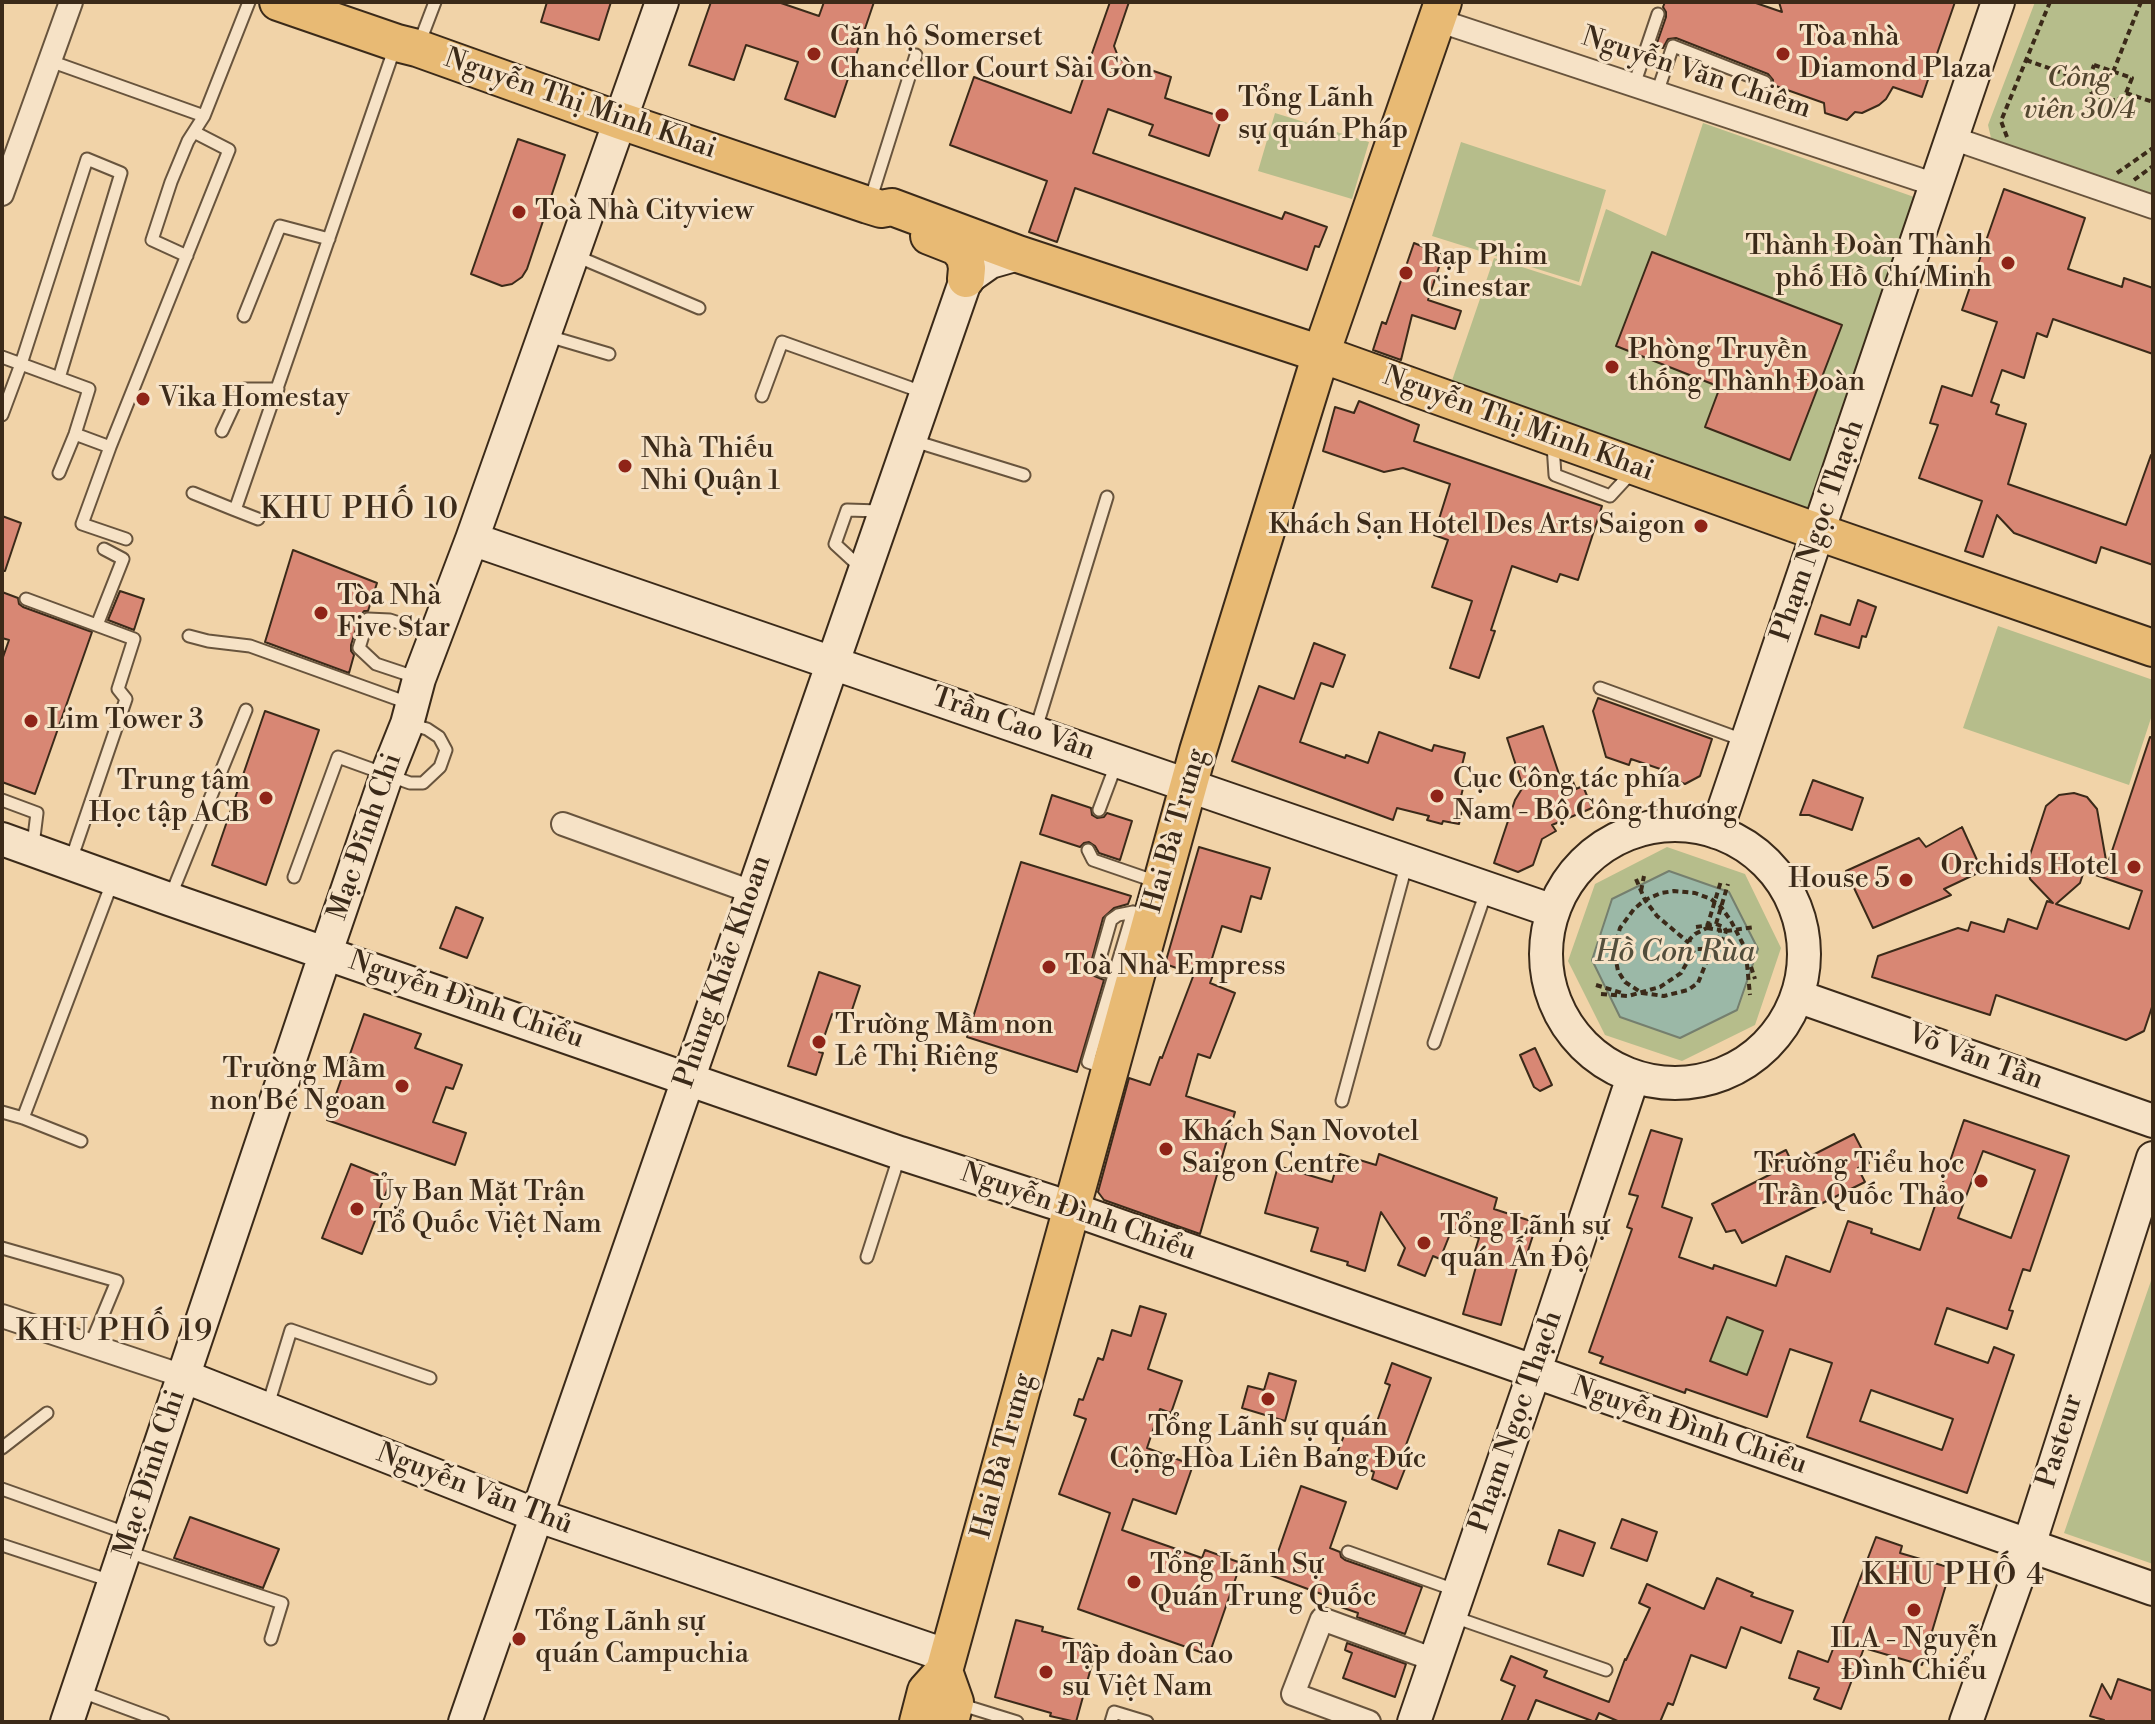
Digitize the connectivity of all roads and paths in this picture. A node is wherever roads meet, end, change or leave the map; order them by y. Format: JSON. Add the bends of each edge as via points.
{"nodes":[{"id":1,"x":71,"y":2,"type":"edge"},
{"id":2,"x":249,"y":2,"type":"edge"},
{"id":3,"x":278,"y":2,"type":"edge"},
{"id":4,"x":435,"y":2,"type":"edge"},
{"id":5,"x":662,"y":2,"type":"edge"},
{"id":6,"x":1998,"y":2,"type":"edge"},
{"id":7,"x":2050,"y":2,"type":"edge"},
{"id":8,"x":2141,"y":2,"type":"edge"},
{"id":9,"x":1440,"y":11,"type":"edge"},
{"id":10,"x":1658,"y":14,"type":"dead end"},
{"id":11,"x":407,"y":46,"type":"junction"},
{"id":12,"x":916,"y":55,"type":"dead end"},
{"id":13,"x":2026,"y":60,"type":"junction"},
{"id":14,"x":50,"y":61,"type":"junction"},
{"id":15,"x":2113,"y":72,"type":"junction"},
{"id":16,"x":1765,"y":82,"type":"dead end"},
{"id":17,"x":2088,"y":82,"type":"junction"},
{"id":18,"x":1634,"y":85,"type":"junction"},
{"id":19,"x":1657,"y":93,"type":"junction"},
{"id":20,"x":2126,"y":93,"type":"junction"},
{"id":21,"x":2153,"y":102,"type":"edge"},
{"id":22,"x":204,"y":116,"type":"junction"},
{"id":23,"x":621,"y":121,"type":"junction"},
{"id":24,"x":194,"y":132,"type":"junction"},
{"id":25,"x":1952,"y":138,"type":"junction"},
{"id":26,"x":2015,"y":145,"type":"dead end"},
{"id":27,"x":2153,"y":148,"type":"edge"},
{"id":28,"x":2153,"y":166,"type":"edge"},
{"id":29,"x":2109,"y":179,"type":"dead end"},
{"id":30,"x":1936,"y":185,"type":"junction"},
{"id":31,"x":2126,"y":186,"type":"dead end"},
{"id":32,"x":2,"y":194,"type":"edge"},
{"id":33,"x":875,"y":207,"type":"junction"},
{"id":34,"x":2153,"y":207,"type":"edge"},
{"id":35,"x":329,"y":239,"type":"junction"},
{"id":36,"x":572,"y":254,"type":"junction"},
{"id":37,"x":1018,"y":254,"type":"junction"},
{"id":38,"x":187,"y":256,"type":"junction"},
{"id":39,"x":966,"y":279,"type":"junction"},
{"id":40,"x":699,"y":308,"type":"dead end"},
{"id":41,"x":244,"y":316,"type":"dead end"},
{"id":42,"x":543,"y":335,"type":"junction"},
{"id":43,"x":609,"y":354,"type":"dead end"},
{"id":44,"x":1321,"y":354,"type":"junction"},
{"id":45,"x":2,"y":357,"type":"edge"},
{"id":46,"x":21,"y":364,"type":"junction"},
{"id":47,"x":59,"y":378,"type":"junction"},
{"id":48,"x":278,"y":389,"type":"junction"},
{"id":49,"x":926,"y":393,"type":"junction"},
{"id":50,"x":762,"y":396,"type":"dead end"},
{"id":51,"x":2,"y":415,"type":"edge"},
{"id":52,"x":222,"y":431,"type":"dead end"},
{"id":53,"x":75,"y":434,"type":"junction"},
{"id":54,"x":910,"y":439,"type":"junction"},
{"id":55,"x":110,"y":447,"type":"junction"},
{"id":56,"x":59,"y":473,"type":"dead end"},
{"id":57,"x":1024,"y":475,"type":"dead end"},
{"id":58,"x":193,"y":493,"type":"dead end"},
{"id":59,"x":1107,"y":497,"type":"dead end"},
{"id":60,"x":235,"y":510,"type":"junction"},
{"id":61,"x":258,"y":519,"type":"dead end"},
{"id":62,"x":1818,"y":532,"type":"junction"},
{"id":63,"x":126,"y":539,"type":"dead end"},
{"id":64,"x":472,"y":539,"type":"junction"},
{"id":65,"x":104,"y":549,"type":"dead end"},
{"id":66,"x":26,"y":599,"type":"dead end"},
{"id":67,"x":97,"y":625,"type":"junction"},
{"id":68,"x":189,"y":636,"type":"dead end"},
{"id":69,"x":435,"y":636,"type":"junction"},
{"id":70,"x":2153,"y":648,"type":"edge"},
{"id":71,"x":832,"y":663,"type":"junction"},
{"id":72,"x":1600,"y":688,"type":"dead end"},
{"id":73,"x":412,"y":702,"type":"junction"},
{"id":74,"x":246,"y":710,"type":"dead end"},
{"id":75,"x":1034,"y":733,"type":"junction"},
{"id":76,"x":1747,"y":742,"type":"junction"},
{"id":77,"x":1117,"y":761,"type":"junction"},
{"id":78,"x":387,"y":774,"type":"junction"},
{"id":79,"x":1188,"y":785,"type":"junction"},
{"id":80,"x":2,"y":800,"type":"edge"},
{"id":81,"x":1099,"y":810,"type":"dead end"},
{"id":82,"x":563,"y":824,"type":"dead end"},
{"id":83,"x":1716,"y":832,"type":"junction"},
{"id":84,"x":2,"y":839,"type":"edge"},
{"id":85,"x":32,"y":850,"type":"junction"},
{"id":86,"x":1088,"y":850,"type":"dead end"},
{"id":87,"x":1407,"y":861,"type":"junction"},
{"id":88,"x":70,"y":863,"type":"junction"},
{"id":89,"x":1644,"y":876,"type":"dead end"},
{"id":90,"x":294,"y":877,"type":"dead end"},
{"id":91,"x":114,"y":879,"type":"junction"},
{"id":92,"x":1636,"y":879,"type":"dead end"},
{"id":93,"x":1721,"y":881,"type":"dead end"},
{"id":94,"x":1728,"y":884,"type":"dead end"},
{"id":95,"x":1487,"y":888,"type":"junction"},
{"id":96,"x":752,"y":892,"type":"junction"},
{"id":97,"x":1641,"y":893,"type":"junction"},
{"id":98,"x":169,"y":899,"type":"junction"},
{"id":99,"x":1645,"y":900,"type":"junction"},
{"id":100,"x":1149,"y":904,"type":"junction"},
{"id":101,"x":1721,"y":907,"type":"junction"},
{"id":102,"x":1553,"y":911,"type":"junction"},
{"id":103,"x":1715,"y":926,"type":"junction"},
{"id":104,"x":1696,"y":927,"type":"dead end"},
{"id":105,"x":1707,"y":927,"type":"dead end"},
{"id":106,"x":1755,"y":927,"type":"dead end"},
{"id":107,"x":1736,"y":929,"type":"junction"},
{"id":108,"x":1723,"y":932,"type":"junction"},
{"id":109,"x":1689,"y":943,"type":"junction"},
{"id":110,"x":1745,"y":948,"type":"junction"},
{"id":111,"x":1694,"y":950,"type":"junction"},
{"id":112,"x":1708,"y":950,"type":"junction"},
{"id":113,"x":326,"y":952,"type":"junction"},
{"id":114,"x":1755,"y":979,"type":"dead end"},
{"id":115,"x":1596,"y":985,"type":"dead end"},
{"id":116,"x":1642,"y":993,"type":"junction"},
{"id":117,"x":1601,"y":994,"type":"dead end"},
{"id":118,"x":1750,"y":995,"type":"dead end"},
{"id":119,"x":1628,"y":996,"type":"junction"},
{"id":120,"x":1797,"y":996,"type":"junction"},
{"id":121,"x":1434,"y":1043,"type":"dead end"},
{"id":122,"x":1633,"y":1077,"type":"junction"},
{"id":123,"x":688,"y":1078,"type":"junction"},
{"id":124,"x":1342,"y":1101,"type":"dead end"},
{"id":125,"x":2,"y":1112,"type":"edge"},
{"id":126,"x":23,"y":1118,"type":"junction"},
{"id":127,"x":2153,"y":1121,"type":"edge"},
{"id":128,"x":81,"y":1141,"type":"dead end"},
{"id":129,"x":900,"y":1153,"type":"junction"},
{"id":130,"x":2153,"y":1158,"type":"edge"},
{"id":131,"x":1073,"y":1209,"type":"junction"},
{"id":132,"x":2,"y":1248,"type":"edge"},
{"id":133,"x":867,"y":1257,"type":"dead end"},
{"id":134,"x":2,"y":1316,"type":"edge"},
{"id":135,"x":90,"y":1346,"type":"junction"},
{"id":136,"x":1534,"y":1373,"type":"junction"},
{"id":137,"x":183,"y":1376,"type":"junction"},
{"id":138,"x":430,"y":1378,"type":"dead end"},
{"id":139,"x":266,"y":1410,"type":"junction"},
{"id":140,"x":47,"y":1413,"type":"dead end"},
{"id":141,"x":4,"y":1442,"type":"edge"},
{"id":142,"x":2,"y":1489,"type":"edge"},
{"id":143,"x":536,"y":1515,"type":"junction"},
{"id":144,"x":128,"y":1543,"type":"junction"},
{"id":145,"x":2,"y":1545,"type":"edge"},
{"id":146,"x":2029,"y":1545,"type":"junction"},
{"id":147,"x":1348,"y":1552,"type":"dead end"},
{"id":148,"x":115,"y":1582,"type":"junction"},
{"id":149,"x":2153,"y":1589,"type":"edge"},
{"id":150,"x":1455,"y":1604,"type":"junction"},
{"id":151,"x":271,"y":1639,"type":"dead end"},
{"id":152,"x":1435,"y":1660,"type":"junction"},
{"id":153,"x":1606,"y":1670,"type":"dead end"},
{"id":154,"x":78,"y":1690,"type":"junction"},
{"id":155,"x":940,"y":1694,"type":"edge"},
{"id":156,"x":67,"y":1722,"type":"edge"},
{"id":157,"x":163,"y":1722,"type":"edge"},
{"id":158,"x":465,"y":1722,"type":"edge"},
{"id":159,"x":1017,"y":1722,"type":"edge"},
{"id":160,"x":1111,"y":1722,"type":"edge"},
{"id":161,"x":1147,"y":1722,"type":"edge"},
{"id":162,"x":1369,"y":1722,"type":"edge"},
{"id":163,"x":1414,"y":1722,"type":"edge"},
{"id":164,"x":1966,"y":1722,"type":"edge"}],
"edges":[{"from":1,"to":14,"type":"street"},
{"from":2,"to":22,"type":"lane"},
{"from":3,"to":11,"type":"main road","name":"Nguyễn Thị Minh Khai","via":[[331,15]]},
{"from":4,"to":11,"type":"lane"},
{"from":5,"to":23,"type":"street","name":"Mạc Đĩnh Chi"},
{"from":6,"to":25,"type":"street","name":"Phạm Ngọc Thạch"},
{"from":7,"to":13,"type":"path"},
{"from":8,"to":15,"type":"path"},
{"from":9,"to":18,"type":"street","name":"Nguyễn Văn Chiêm"},
{"from":9,"to":44,"type":"main road","name":"Hai Bà Trưng"},
{"from":10,"to":18,"type":"lane"},
{"from":11,"to":23,"type":"main road","name":"Nguyễn Thị Minh Khai"},
{"from":11,"to":35,"type":"lane"},
{"from":12,"to":33,"type":"lane"},
{"from":13,"to":17,"type":"path"},
{"from":13,"to":26,"type":"path","via":[[2001,121]]},
{"from":14,"to":22,"type":"lane"},
{"from":14,"to":32,"type":"street"},
{"from":15,"to":17,"type":"path","via":[[2094,65]]},
{"from":15,"to":20,"type":"path","via":[[2132,78]]},
{"from":16,"to":19,"type":"lane","via":[[1673,46]]},
{"from":17,"to":20,"type":"path","via":[[2091,92],[2106,100]]},
{"from":18,"to":19,"type":"street","name":"Nguyễn Văn Chiêm"},
{"from":19,"to":30,"type":"street","name":"Nguyễn Văn Chiêm"},
{"from":20,"to":21,"type":"path"},
{"from":22,"to":24,"type":"lane"},
{"from":23,"to":33,"type":"main road","name":"Nguyễn Thị Minh Khai"},
{"from":23,"to":36,"type":"street","name":"Mạc Đĩnh Chi"},
{"from":24,"to":38,"type":"lane","via":[[229,150]]},
{"from":24,"to":38,"type":"lane","via":[[152,240]]},
{"from":25,"to":30,"type":"street","name":"Phạm Ngọc Thạch"},
{"from":25,"to":34,"type":"street"},
{"from":27,"to":29,"type":"path"},
{"from":28,"to":31,"type":"path"},
{"from":30,"to":62,"type":"street","name":"Phạm Ngọc Thạch"},
{"from":33,"to":37,"type":"main road","name":"Nguyễn Thị Minh Khai","via":[[892,207]]},
{"from":33,"to":39,"type":"main road","name":"Nguyễn Thị Minh Khai","via":[[887,221],[957,247],[965,257]]},
{"from":35,"to":41,"type":"lane","via":[[280,226]]},
{"from":35,"to":48,"type":"lane"},
{"from":36,"to":40,"type":"lane"},
{"from":36,"to":42,"type":"street","name":"Mạc Đĩnh Chi"},
{"from":37,"to":39,"type":"street","via":[[990,262]]},
{"from":37,"to":44,"type":"main road","name":"Nguyễn Thị Minh Khai"},
{"from":38,"to":55,"type":"lane"},
{"from":39,"to":49,"type":"street","name":"Phùng Khắc Khoan"},
{"from":42,"to":43,"type":"lane"},
{"from":42,"to":64,"type":"street","name":"Mạc Đĩnh Chi"},
{"from":44,"to":62,"type":"main road","name":"Nguyễn Thị Minh Khai","via":[[1479,415]]},
{"from":44,"to":79,"type":"main road","name":"Hai Bà Trưng"},
{"from":45,"to":46,"type":"lane"},
{"from":46,"to":47,"type":"lane"},
{"from":46,"to":47,"type":"lane","via":[[87,159],[121,173]]},
{"from":46,"to":51,"type":"lane"},
{"from":47,"to":53,"type":"lane","via":[[89,389]]},
{"from":48,"to":52,"type":"lane","via":[[245,389]]},
{"from":48,"to":60,"type":"lane"},
{"from":49,"to":50,"type":"lane","via":[[782,342]]},
{"from":49,"to":54,"type":"street","name":"Phùng Khắc Khoan"},
{"from":53,"to":55,"type":"lane"},
{"from":53,"to":56,"type":"lane"},
{"from":54,"to":57,"type":"lane"},
{"from":54,"to":71,"type":"street","name":"Phùng Khắc Khoan"},
{"from":55,"to":63,"type":"lane","via":[[82,524]]},
{"from":58,"to":60,"type":"lane"},
{"from":59,"to":75,"type":"lane"},
{"from":60,"to":61,"type":"lane"},
{"from":62,"to":70,"type":"main road","name":"Nguyễn Thị Minh Khai"},
{"from":62,"to":76,"type":"street","name":"Phạm Ngọc Thạch"},
{"from":64,"to":69,"type":"street","name":"Mạc Đĩnh Chi"},
{"from":64,"to":71,"type":"street","name":"Trần Cao Vân"},
{"from":65,"to":67,"type":"lane","via":[[123,559]]},
{"from":66,"to":67,"type":"lane"},
{"from":67,"to":88,"type":"lane","via":[[134,639],[118,689],[126,699]]},
{"from":68,"to":73,"type":"lane","via":[[250,646]]},
{"from":69,"to":73,"type":"street","name":"Mạc Đĩnh Chi"},
{"from":69,"to":73,"type":"lane","via":[[390,620],[368,619],[359,648]]},
{"from":71,"to":75,"type":"street","name":"Trần Cao Vân"},
{"from":71,"to":96,"type":"street","name":"Phùng Khắc Khoan"},
{"from":72,"to":76,"type":"lane"},
{"from":73,"to":78,"type":"street","name":"Mạc Đĩnh Chi"},
{"from":73,"to":78,"type":"lane","via":[[446,750],[440,767],[423,783]]},
{"from":74,"to":98,"type":"lane"},
{"from":75,"to":77,"type":"street","name":"Trần Cao Vân"},
{"from":76,"to":83,"type":"street","name":"Phạm Ngọc Thạch"},
{"from":77,"to":79,"type":"street","name":"Trần Cao Vân"},
{"from":77,"to":81,"type":"lane"},
{"from":78,"to":90,"type":"lane","via":[[338,757]]},
{"from":78,"to":113,"type":"street","name":"Mạc Đĩnh Chi"},
{"from":79,"to":87,"type":"street","name":"Trần Cao Vân"},
{"from":79,"to":100,"type":"main road","name":"Hai Bà Trưng"},
{"from":80,"to":85,"type":"lane","via":[[37,813]]},
{"from":82,"to":96,"type":"street"},
{"from":83,"to":102,"type":"street","via":[[1677,825],[1618,838],[1585,861]]},
{"from":83,"to":120,"type":"street","via":[[1752,851],[1790,898],[1804,956]]},
{"from":84,"to":85,"type":"street","name":"Nguyễn Đình Chiểu"},
{"from":85,"to":88,"type":"street","name":"Nguyễn Đình Chiểu"},
{"from":86,"to":100,"type":"lane","via":[[1093,860]]},
{"from":87,"to":95,"type":"street","name":"Trần Cao Vân"},
{"from":87,"to":124,"type":"lane"},
{"from":88,"to":91,"type":"street","name":"Nguyễn Đình Chiểu"},
{"from":89,"to":97,"type":"path"},
{"from":91,"to":98,"type":"street","name":"Nguyễn Đình Chiểu"},
{"from":91,"to":126,"type":"lane"},
{"from":92,"to":97,"type":"path"},
{"from":93,"to":105,"type":"path","bridge":true},
{"from":94,"to":101,"type":"path"},
{"from":95,"to":102,"type":"street","name":"Trần Cao Vân"},
{"from":95,"to":121,"type":"lane"},
{"from":96,"to":123,"type":"street","name":"Phùng Khắc Khoan"},
{"from":97,"to":99,"type":"path"},
{"from":98,"to":113,"type":"street","name":"Nguyễn Đình Chiểu"},
{"from":99,"to":101,"type":"path","via":[[1684,891],[1706,896]]},
{"from":99,"to":109,"type":"path"},
{"from":99,"to":116,"type":"path","via":[[1620,928],[1614,950],[1621,977]]},
{"from":100,"to":131,"type":"main road","name":"Hai Bà Trưng","via":[[1099,1065]]},
{"from":101,"to":103,"type":"path"},
{"from":101,"to":107,"type":"path"},
{"from":102,"to":122,"type":"street","via":[[1546,951],[1559,1011],[1597,1057]]},
{"from":103,"to":104,"type":"path","bridge":true},
{"from":103,"to":108,"type":"path","via":[[1720,924]]},
{"from":103,"to":109,"type":"path","via":[[1701,930]]},
{"from":106,"to":107,"type":"path"},
{"from":107,"to":108,"type":"path"},
{"from":107,"to":110,"type":"path"},
{"from":108,"to":112,"type":"path","via":[[1721,942]]},
{"from":109,"to":111,"type":"path"},
{"from":110,"to":114,"type":"path"},
{"from":110,"to":118,"type":"path"},
{"from":111,"to":112,"type":"path"},
{"from":111,"to":116,"type":"path","via":[[1671,981]]},
{"from":112,"to":116,"type":"path","via":[[1705,971],[1693,987],[1676,995]]},
{"from":113,"to":123,"type":"street","name":"Nguyễn Đình Chiểu"},
{"from":113,"to":137,"type":"street","name":"Mạc Đĩnh Chi"},
{"from":115,"to":119,"type":"path"},
{"from":116,"to":119,"type":"path"},
{"from":117,"to":119,"type":"path"},
{"from":120,"to":122,"type":"street","via":[[1779,1032],[1732,1071],[1693,1083]]},
{"from":120,"to":127,"type":"street","name":"Võ Văn Tần"},
{"from":122,"to":136,"type":"street","name":"Phạm Ngọc Thạch"},
{"from":123,"to":129,"type":"street","name":"Nguyễn Đình Chiểu"},
{"from":123,"to":143,"type":"street","name":"Phùng Khắc Khoan"},
{"from":125,"to":126,"type":"lane"},
{"from":126,"to":128,"type":"lane"},
{"from":129,"to":131,"type":"street","name":"Nguyễn Đình Chiểu"},
{"from":129,"to":133,"type":"lane"},
{"from":130,"to":146,"type":"street","name":"Pasteur"},
{"from":131,"to":136,"type":"street","name":"Nguyễn Đình Chiểu"},
{"from":131,"to":155,"type":"main road","name":"Hai Bà Trưng"},
{"from":132,"to":135,"type":"lane","via":[[117,1281]]},
{"from":134,"to":135,"type":"street","name":"Nguyễn Văn Thủ"},
{"from":135,"to":137,"type":"street","name":"Nguyễn Văn Thủ"},
{"from":136,"to":146,"type":"street","name":"Nguyễn Đình Chiểu"},
{"from":136,"to":150,"type":"street","name":"Phạm Ngọc Thạch"},
{"from":137,"to":139,"type":"street","name":"Nguyễn Văn Thủ"},
{"from":137,"to":144,"type":"street","name":"Mạc Đĩnh Chi"},
{"from":138,"to":139,"type":"lane","via":[[291,1330]]},
{"from":139,"to":143,"type":"street","name":"Nguyễn Văn Thủ"},
{"from":140,"to":141,"type":"lane"},
{"from":142,"to":144,"type":"lane"},
{"from":143,"to":155,"type":"street","name":"Nguyễn Văn Thủ"},
{"from":143,"to":158,"type":"street","name":"Phùng Khắc Khoan"},
{"from":144,"to":148,"type":"street","name":"Mạc Đĩnh Chi"},
{"from":144,"to":151,"type":"lane","via":[[282,1603]]},
{"from":145,"to":148,"type":"lane"},
{"from":146,"to":149,"type":"street","name":"Nguyễn Đình Chiểu"},
{"from":146,"to":164,"type":"street","name":"Pasteur"},
{"from":147,"to":150,"type":"lane"},
{"from":148,"to":154,"type":"street","name":"Mạc Đĩnh Chi"},
{"from":150,"to":152,"type":"street","name":"Phạm Ngọc Thạch"},
{"from":150,"to":153,"type":"lane"},
{"from":152,"to":162,"type":"street","via":[[1322,1619],[1293,1694]]},
{"from":152,"to":163,"type":"street","name":"Phạm Ngọc Thạch"},
{"from":154,"to":156,"type":"street","name":"Mạc Đĩnh Chi"},
{"from":154,"to":157,"type":"lane"},
{"from":155,"to":159,"type":"lane"},
{"from":160,"to":161,"type":"lane","via":[[1114,1712]]}]}
